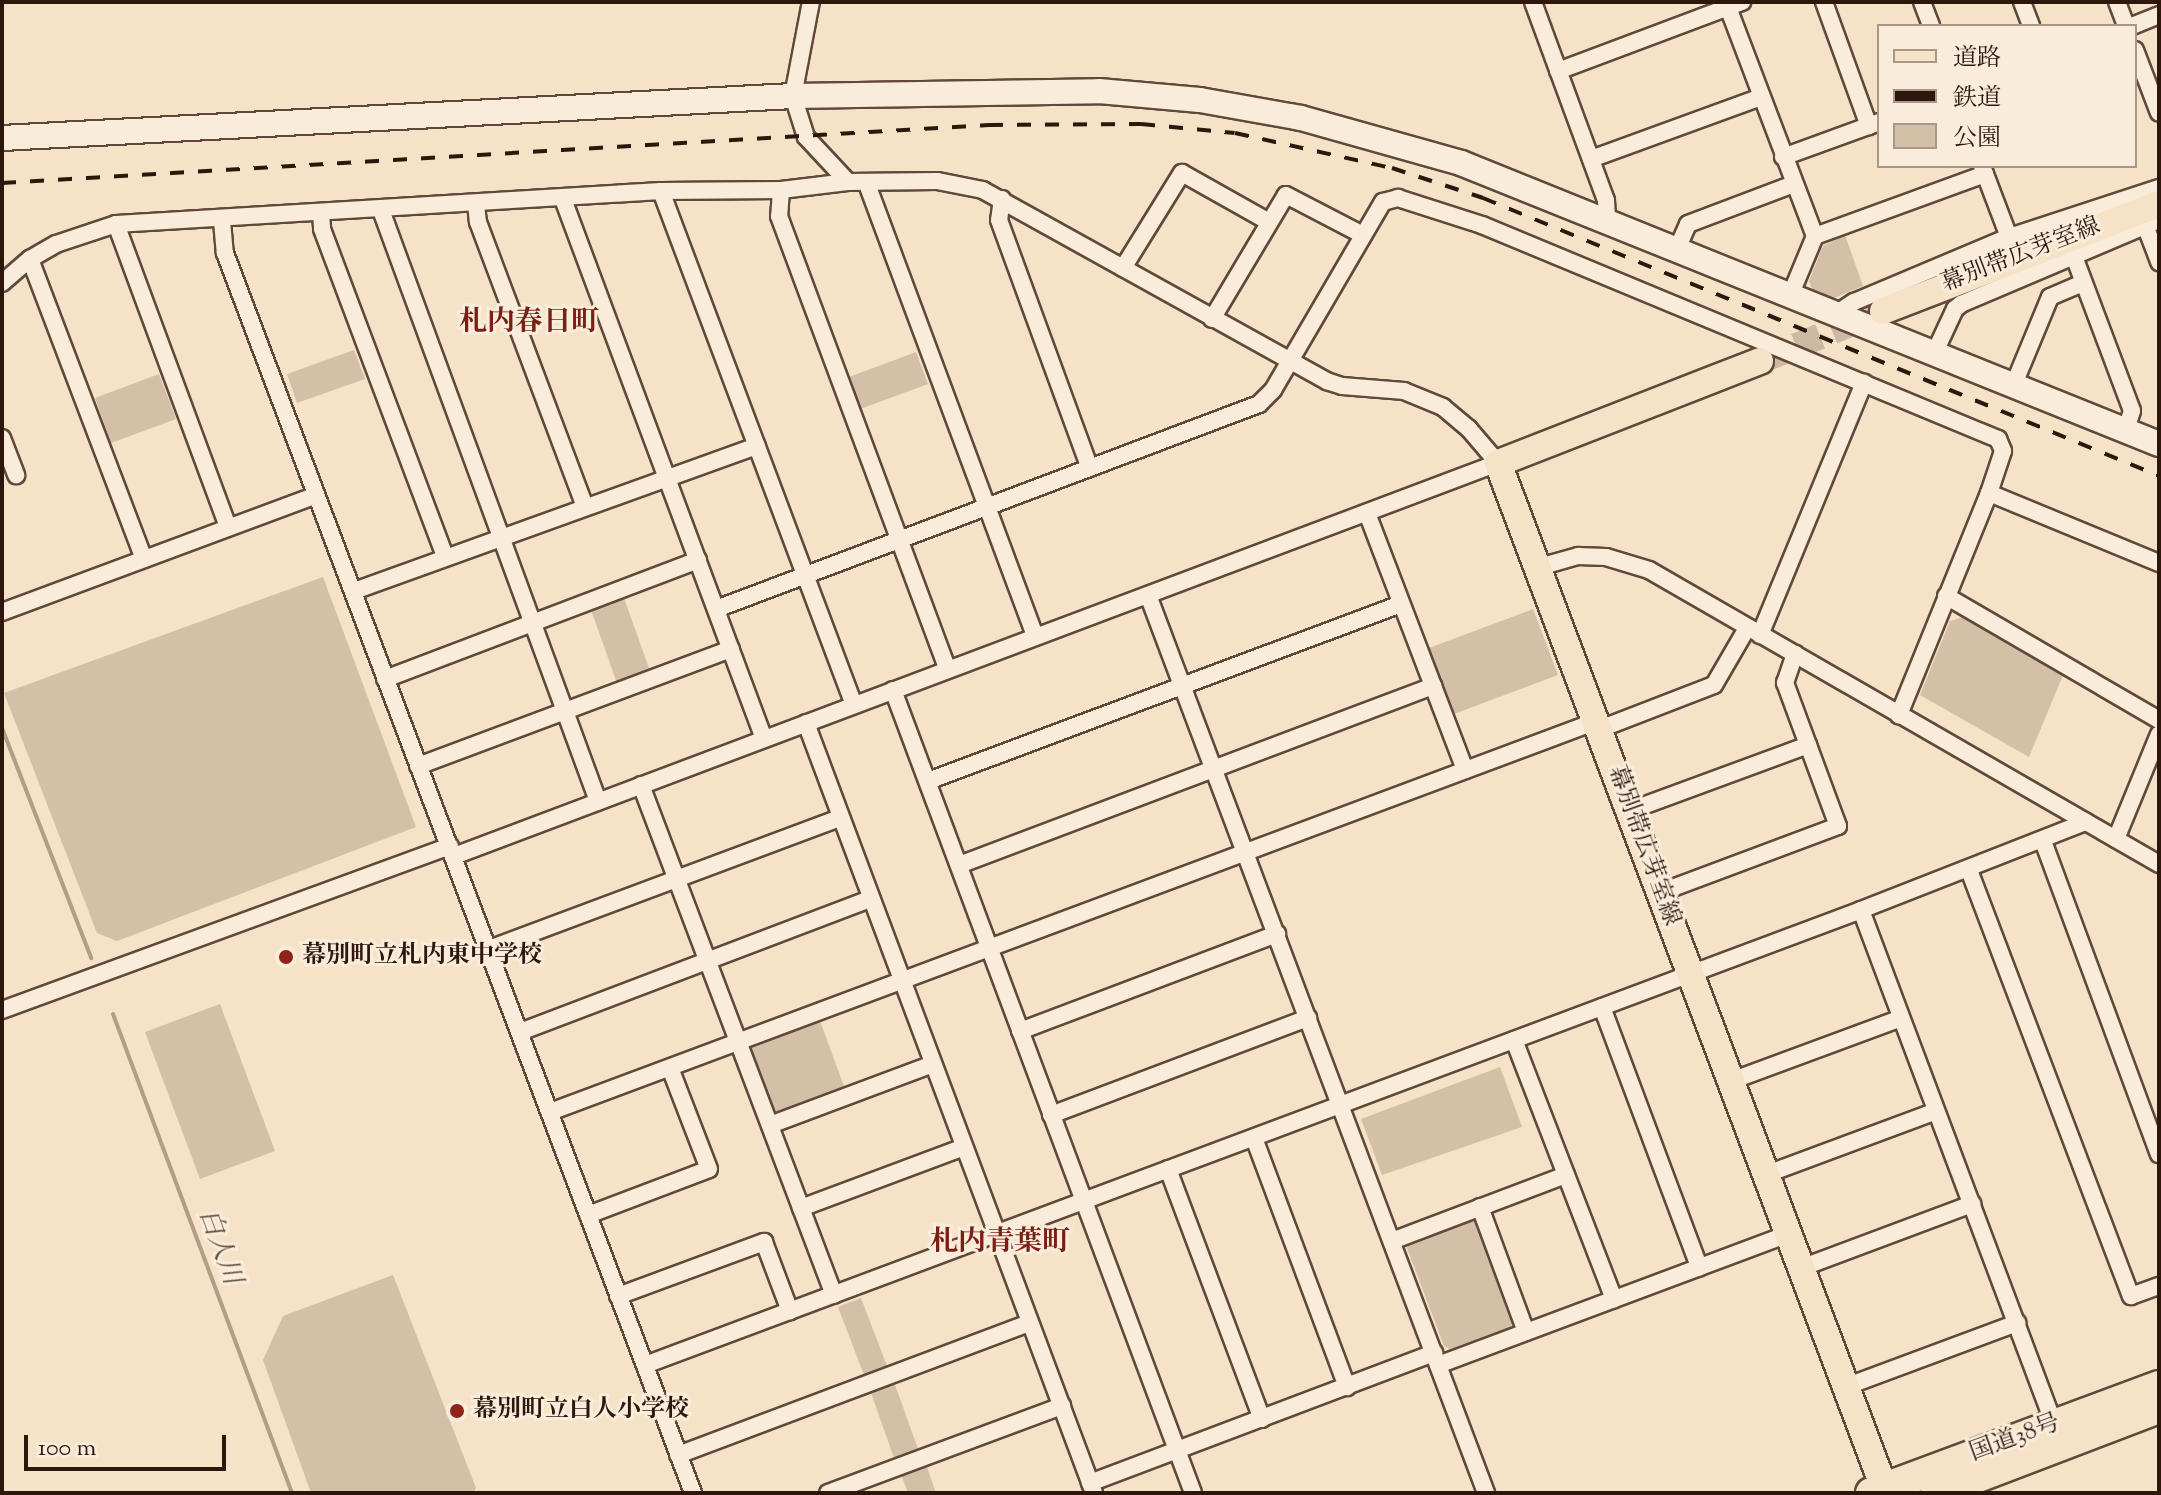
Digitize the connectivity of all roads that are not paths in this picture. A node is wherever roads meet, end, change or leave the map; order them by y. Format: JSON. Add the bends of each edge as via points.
{"nodes":[{"id":1,"x":811,"y":2,"type":"edge"},
{"id":2,"x":1533,"y":2,"type":"edge"},
{"id":3,"x":1824,"y":2,"type":"edge"},
{"id":4,"x":1922,"y":2,"type":"edge"},
{"id":5,"x":2022,"y":2,"type":"edge"},
{"id":6,"x":2117,"y":2,"type":"edge"},
{"id":7,"x":1732,"y":4,"type":"edge"},
{"id":8,"x":2159,"y":15,"type":"edge"},
{"id":9,"x":1930,"y":24,"type":"edge"},
{"id":10,"x":2030,"y":24,"type":"edge"},
{"id":11,"x":2128,"y":24,"type":"edge"},
{"id":12,"x":2134,"y":24,"type":"edge"},
{"id":13,"x":2137,"y":55,"type":"edge"},
{"id":14,"x":1558,"y":71,"type":"junction"},
{"id":15,"x":793,"y":96,"type":"junction"},
{"id":16,"x":1761,"y":97,"type":"junction"},
{"id":17,"x":2159,"y":113,"type":"edge"},
{"id":18,"x":1874,"y":124,"type":"edge"},
{"id":19,"x":2,"y":138,"type":"edge"},
{"id":20,"x":1783,"y":157,"type":"junction"},
{"id":21,"x":1591,"y":159,"type":"junction"},
{"id":22,"x":1984,"y":170,"type":"edge"},
{"id":23,"x":848,"y":182,"type":"junction"},
{"id":24,"x":867,"y":184,"type":"junction"},
{"id":25,"x":1794,"y":184,"type":"junction"},
{"id":26,"x":2159,"y":188,"type":"edge"},
{"id":27,"x":781,"y":190,"type":"junction"},
{"id":28,"x":661,"y":191,"type":"junction"},
{"id":29,"x":563,"y":199,"type":"junction"},
{"id":30,"x":1002,"y":199,"type":"junction"},
{"id":31,"x":476,"y":204,"type":"junction"},
{"id":32,"x":381,"y":210,"type":"junction"},
{"id":33,"x":321,"y":213,"type":"junction"},
{"id":34,"x":2154,"y":216,"type":"edge"},
{"id":35,"x":1607,"y":220,"type":"junction"},
{"id":36,"x":222,"y":221,"type":"junction"},
{"id":37,"x":1269,"y":222,"type":"junction"},
{"id":38,"x":116,"y":224,"type":"junction"},
{"id":39,"x":1363,"y":235,"type":"junction"},
{"id":40,"x":1815,"y":236,"type":"junction"},
{"id":41,"x":2009,"y":237,"type":"junction"},
{"id":42,"x":1677,"y":249,"type":"junction"},
{"id":43,"x":30,"y":259,"type":"junction"},
{"id":44,"x":2075,"y":259,"type":"junction"},
{"id":45,"x":2159,"y":262,"type":"edge"},
{"id":46,"x":1123,"y":268,"type":"junction"},
{"id":47,"x":2,"y":283,"type":"edge"},
{"id":48,"x":2083,"y":283,"type":"junction"},
{"id":49,"x":1790,"y":296,"type":"junction"},
{"id":50,"x":1883,"y":311,"type":"tunnel mouth"},
{"id":51,"x":1836,"y":314,"type":"junction"},
{"id":52,"x":1212,"y":319,"type":"junction"},
{"id":53,"x":1934,"y":354,"type":"junction"},
{"id":54,"x":1760,"y":361,"type":"tunnel mouth"},
{"id":55,"x":1289,"y":363,"type":"junction"},
{"id":56,"x":1864,"y":383,"type":"junction"},
{"id":57,"x":2014,"y":384,"type":"junction"},
{"id":58,"x":2126,"y":430,"type":"junction"},
{"id":59,"x":2,"y":438,"type":"edge"},
{"id":60,"x":2159,"y":444,"type":"edge"},
{"id":61,"x":757,"y":446,"type":"junction"},
{"id":62,"x":1498,"y":463,"type":"junction"},
{"id":63,"x":1090,"y":468,"type":"junction"},
{"id":64,"x":16,"y":475,"type":"dead end"},
{"id":65,"x":666,"y":476,"type":"junction"},
{"id":66,"x":1989,"y":493,"type":"junction"},
{"id":67,"x":316,"y":495,"type":"junction"},
{"id":68,"x":585,"y":506,"type":"junction"},
{"id":69,"x":988,"y":506,"type":"junction"},
{"id":70,"x":1367,"y":513,"type":"junction"},
{"id":71,"x":228,"y":527,"type":"junction"},
{"id":72,"x":500,"y":537,"type":"junction"},
{"id":73,"x":900,"y":540,"type":"junction"},
{"id":74,"x":445,"y":557,"type":"junction"},
{"id":75,"x":144,"y":559,"type":"junction"},
{"id":76,"x":698,"y":560,"type":"junction"},
{"id":77,"x":2159,"y":563,"type":"edge"},
{"id":78,"x":1539,"y":567,"type":"junction"},
{"id":79,"x":805,"y":574,"type":"junction"},
{"id":80,"x":354,"y":591,"type":"junction"},
{"id":81,"x":1148,"y":595,"type":"junction"},
{"id":82,"x":1946,"y":596,"type":"junction"},
{"id":83,"x":1401,"y":604,"type":"junction"},
{"id":84,"x":716,"y":609,"type":"junction"},
{"id":85,"x":2,"y":612,"type":"edge"},
{"id":86,"x":533,"y":623,"type":"junction"},
{"id":87,"x":1754,"y":631,"type":"junction"},
{"id":88,"x":1035,"y":636,"type":"junction"},
{"id":89,"x":731,"y":649,"type":"junction"},
{"id":90,"x":1795,"y":654,"type":"junction"},
{"id":91,"x":948,"y":670,"type":"junction"},
{"id":92,"x":385,"y":679,"type":"junction"},
{"id":93,"x":1183,"y":685,"type":"junction"},
{"id":94,"x":1433,"y":686,"type":"junction"},
{"id":95,"x":893,"y":690,"type":"junction"},
{"id":96,"x":854,"y":705,"type":"junction"},
{"id":97,"x":565,"y":710,"type":"junction"},
{"id":98,"x":1899,"y":715,"type":"junction"},
{"id":99,"x":2159,"y":720,"type":"edge"},
{"id":100,"x":806,"y":723,"type":"junction"},
{"id":101,"x":1598,"y":725,"type":"junction"},
{"id":102,"x":2159,"y":734,"type":"edge"},
{"id":103,"x":764,"y":739,"type":"junction"},
{"id":104,"x":1808,"y":745,"type":"junction"},
{"id":105,"x":418,"y":766,"type":"junction"},
{"id":106,"x":1215,"y":769,"type":"junction"},
{"id":107,"x":1465,"y":770,"type":"junction"},
{"id":108,"x":928,"y":781,"type":"junction"},
{"id":109,"x":641,"y":785,"type":"junction"},
{"id":110,"x":598,"y":801,"type":"junction"},
{"id":111,"x":1629,"y":811,"type":"junction"},
{"id":112,"x":840,"y":818,"type":"junction"},
{"id":113,"x":2085,"y":822,"type":"junction"},
{"id":114,"x":2116,"y":839,"type":"junction"},
{"id":115,"x":2043,"y":841,"type":"junction"},
{"id":116,"x":452,"y":851,"type":"junction"},
{"id":117,"x":1246,"y":853,"type":"junction"},
{"id":118,"x":2159,"y":864,"type":"edge"},
{"id":119,"x":959,"y":865,"type":"junction"},
{"id":120,"x":1969,"y":870,"type":"junction"},
{"id":121,"x":676,"y":879,"type":"junction"},
{"id":122,"x":1659,"y":893,"type":"junction"},
{"id":123,"x":871,"y":899,"type":"junction"},
{"id":124,"x":1861,"y":910,"type":"junction"},
{"id":125,"x":1277,"y":934,"type":"junction"},
{"id":126,"x":990,"y":948,"type":"junction"},
{"id":127,"x":489,"y":949,"type":"junction"},
{"id":128,"x":706,"y":961,"type":"junction"},
{"id":129,"x":1691,"y":974,"type":"junction"},
{"id":130,"x":902,"y":981,"type":"junction"},
{"id":131,"x":1602,"y":1007,"type":"junction"},
{"id":132,"x":2,"y":1010,"type":"edge"},
{"id":133,"x":1308,"y":1018,"type":"junction"},
{"id":134,"x":1901,"y":1018,"type":"junction"},
{"id":135,"x":1020,"y":1031,"type":"junction"},
{"id":136,"x":520,"y":1032,"type":"junction"},
{"id":137,"x":1514,"y":1040,"type":"junction"},
{"id":138,"x":738,"y":1042,"type":"junction"},
{"id":139,"x":933,"y":1064,"type":"junction"},
{"id":140,"x":670,"y":1068,"type":"junction"},
{"id":141,"x":1731,"y":1081,"type":"junction"},
{"id":142,"x":1340,"y":1105,"type":"junction"},
{"id":143,"x":1936,"y":1111,"type":"junction"},
{"id":144,"x":550,"y":1112,"type":"junction"},
{"id":145,"x":1051,"y":1115,"type":"junction"},
{"id":146,"x":770,"y":1125,"type":"junction"},
{"id":147,"x":1254,"y":1138,"type":"junction"},
{"id":148,"x":964,"y":1147,"type":"junction"},
{"id":149,"x":2159,"y":1154,"type":"edge"},
{"id":150,"x":1168,"y":1169,"type":"junction"},
{"id":151,"x":1767,"y":1174,"type":"junction"},
{"id":152,"x":1566,"y":1175,"type":"junction"},
{"id":153,"x":1083,"y":1202,"type":"junction"},
{"id":154,"x":1972,"y":1204,"type":"junction"},
{"id":155,"x":1480,"y":1207,"type":"junction"},
{"id":156,"x":801,"y":1208,"type":"junction"},
{"id":157,"x":588,"y":1215,"type":"junction"},
{"id":158,"x":997,"y":1234,"type":"junction"},
{"id":159,"x":1788,"y":1234,"type":"junction"},
{"id":160,"x":1392,"y":1241,"type":"junction"},
{"id":161,"x":1699,"y":1267,"type":"junction"},
{"id":162,"x":1801,"y":1268,"type":"junction"},
{"id":163,"x":2159,"y":1286,"type":"edge"},
{"id":164,"x":834,"y":1295,"type":"junction"},
{"id":165,"x":618,"y":1296,"type":"junction"},
{"id":166,"x":1614,"y":1299,"type":"junction"},
{"id":167,"x":790,"y":1311,"type":"junction"},
{"id":168,"x":1029,"y":1323,"type":"junction"},
{"id":169,"x":2017,"y":1323,"type":"junction"},
{"id":170,"x":1526,"y":1332,"type":"junction"},
{"id":171,"x":1436,"y":1359,"type":"junction"},
{"id":172,"x":645,"y":1365,"type":"junction"},
{"id":173,"x":2159,"y":1386,"type":"edge"},
{"id":174,"x":1347,"y":1387,"type":"junction"},
{"id":175,"x":1845,"y":1387,"type":"junction"},
{"id":176,"x":1062,"y":1406,"type":"junction"},
{"id":177,"x":2159,"y":1408,"type":"edge"},
{"id":178,"x":1262,"y":1419,"type":"junction"},
{"id":179,"x":2054,"y":1424,"type":"junction"},
{"id":180,"x":1177,"y":1451,"type":"junction"},
{"id":181,"x":678,"y":1455,"type":"junction"},
{"id":182,"x":1090,"y":1490,"type":"edge"},
{"id":183,"x":1881,"y":1491,"type":"edge"},
{"id":184,"x":693,"y":1493,"type":"edge"},
{"id":185,"x":828,"y":1493,"type":"edge"},
{"id":186,"x":1193,"y":1493,"type":"edge"},
{"id":187,"x":1486,"y":1493,"type":"edge"},
{"id":188,"x":1936,"y":1493,"type":"edge"}],
"edges":[{"from":1,"to":15,"type":"street"},
{"from":2,"to":14,"type":"street"},
{"from":3,"to":18,"type":"street"},
{"from":4,"to":9,"type":"street"},
{"from":5,"to":10,"type":"street"},
{"from":6,"to":11,"type":"street"},
{"from":7,"to":14,"type":"street"},
{"from":7,"to":16,"type":"street"},
{"from":8,"to":12,"type":"street"},
{"from":13,"to":17,"type":"street"},
{"from":14,"to":21,"type":"street"},
{"from":15,"to":19,"type":"street"},
{"from":15,"to":23,"type":"street","via":[[806,137]]},
{"from":15,"to":35,"type":"street","via":[[1099,91],[1200,100],[1381,138]]},
{"from":16,"to":20,"type":"street"},
{"from":16,"to":21,"type":"street"},
{"from":18,"to":20,"type":"street"},
{"from":20,"to":25,"type":"street"},
{"from":21,"to":35,"type":"street","via":[[1606,200]]},
{"from":22,"to":40,"type":"street"},
{"from":22,"to":41,"type":"street"},
{"from":23,"to":24,"type":"street"},
{"from":23,"to":27,"type":"street"},
{"from":24,"to":30,"type":"street","via":[[937,181]]},
{"from":24,"to":69,"type":"street"},
{"from":25,"to":40,"type":"street"},
{"from":25,"to":42,"type":"street","via":[[1688,224]]},
{"from":26,"to":41,"type":"street"},
{"from":27,"to":28,"type":"street"},
{"from":27,"to":73,"type":"street","via":[[779,216]]},
{"from":28,"to":29,"type":"street"},
{"from":28,"to":61,"type":"street"},
{"from":29,"to":31,"type":"street"},
{"from":29,"to":65,"type":"street"},
{"from":30,"to":46,"type":"street"},
{"from":30,"to":63,"type":"street","via":[[999,220]]},
{"from":31,"to":32,"type":"street"},
{"from":31,"to":68,"type":"street","via":[[478,222]]},
{"from":32,"to":33,"type":"street"},
{"from":32,"to":72,"type":"street"},
{"from":33,"to":36,"type":"street"},
{"from":33,"to":74,"type":"street","via":[[322,229]]},
{"from":34,"to":44,"type":"street"},
{"from":34,"to":45,"type":"street"},
{"from":34,"to":50,"type":"main road","name":"幕別帯広芽室線"},
{"from":35,"to":42,"type":"street"},
{"from":36,"to":38,"type":"street"},
{"from":36,"to":67,"type":"street","via":[[225,253]]},
{"from":37,"to":39,"type":"street","via":[[1286,195]]},
{"from":37,"to":46,"type":"street","via":[[1182,173]]},
{"from":37,"to":52,"type":"street"},
{"from":38,"to":43,"type":"street"},
{"from":38,"to":71,"type":"street"},
{"from":39,"to":55,"type":"street"},
{"from":39,"to":56,"type":"street","via":[[1383,202],[1398,198],[1482,225]]},
{"from":40,"to":49,"type":"street"},
{"from":41,"to":51,"type":"street"},
{"from":42,"to":49,"type":"street"},
{"from":43,"to":47,"type":"street"},
{"from":43,"to":75,"type":"street"},
{"from":44,"to":48,"type":"street"},
{"from":44,"to":53,"type":"street","via":[[1961,304]]},
{"from":46,"to":52,"type":"street"},
{"from":48,"to":57,"type":"street","via":[[2050,297]]},
{"from":48,"to":58,"type":"street","via":[[2132,411]]},
{"from":49,"to":51,"type":"street"},
{"from":51,"to":53,"type":"street"},
{"from":52,"to":55,"type":"street"},
{"from":53,"to":57,"type":"street"},
{"from":54,"to":62,"type":"main road"},
{"from":55,"to":62,"type":"street","via":[[1342,386],[1404,391],[1443,407]]},
{"from":55,"to":63,"type":"street","via":[[1259,404]]},
{"from":56,"to":66,"type":"street","via":[[1998,439],[2003,451]]},
{"from":56,"to":87,"type":"street"},
{"from":57,"to":58,"type":"street"},
{"from":58,"to":60,"type":"street"},
{"from":59,"to":64,"type":"street"},
{"from":61,"to":65,"type":"street"},
{"from":61,"to":79,"type":"street"},
{"from":62,"to":70,"type":"street"},
{"from":62,"to":78,"type":"main road","name":"幕別帯広芽室線"},
{"from":63,"to":69,"type":"street"},
{"from":65,"to":68,"type":"street"},
{"from":65,"to":76,"type":"street"},
{"from":66,"to":77,"type":"street"},
{"from":66,"to":82,"type":"street"},
{"from":67,"to":71,"type":"street"},
{"from":67,"to":80,"type":"street"},
{"from":68,"to":72,"type":"street"},
{"from":69,"to":73,"type":"street"},
{"from":69,"to":88,"type":"street"},
{"from":70,"to":81,"type":"street"},
{"from":70,"to":83,"type":"street"},
{"from":71,"to":75,"type":"street"},
{"from":72,"to":74,"type":"street"},
{"from":72,"to":86,"type":"street"},
{"from":73,"to":79,"type":"street"},
{"from":73,"to":91,"type":"street"},
{"from":74,"to":80,"type":"street"},
{"from":75,"to":85,"type":"street"},
{"from":76,"to":84,"type":"street"},
{"from":76,"to":86,"type":"street"},
{"from":78,"to":87,"type":"street","via":[[1578,556],[1627,561]]},
{"from":78,"to":101,"type":"main road","name":"幕別帯広芽室線"},
{"from":79,"to":84,"type":"street"},
{"from":79,"to":96,"type":"street"},
{"from":80,"to":92,"type":"street"},
{"from":81,"to":88,"type":"street"},
{"from":81,"to":93,"type":"street"},
{"from":82,"to":98,"type":"street"},
{"from":82,"to":99,"type":"street"},
{"from":83,"to":93,"type":"street"},
{"from":83,"to":94,"type":"street"},
{"from":84,"to":89,"type":"street"},
{"from":86,"to":92,"type":"street"},
{"from":86,"to":97,"type":"street"},
{"from":87,"to":90,"type":"street"},
{"from":87,"to":101,"type":"street","via":[[1714,685]]},
{"from":88,"to":91,"type":"street"},
{"from":89,"to":97,"type":"street"},
{"from":89,"to":103,"type":"street"},
{"from":90,"to":98,"type":"street"},
{"from":90,"to":104,"type":"street","via":[[1785,683]]},
{"from":91,"to":95,"type":"street"},
{"from":92,"to":105,"type":"street"},
{"from":93,"to":106,"type":"street"},
{"from":93,"to":108,"type":"street"},
{"from":94,"to":106,"type":"street"},
{"from":94,"to":107,"type":"street"},
{"from":95,"to":96,"type":"street"},
{"from":95,"to":108,"type":"street"},
{"from":96,"to":100,"type":"street"},
{"from":97,"to":105,"type":"street"},
{"from":97,"to":110,"type":"street"},
{"from":98,"to":113,"type":"street"},
{"from":100,"to":103,"type":"street"},
{"from":100,"to":112,"type":"street"},
{"from":101,"to":107,"type":"street"},
{"from":101,"to":111,"type":"main road","name":"幕別帯広芽室線"},
{"from":102,"to":114,"type":"street"},
{"from":103,"to":109,"type":"street"},
{"from":104,"to":111,"type":"street"},
{"from":104,"to":122,"type":"street","via":[[1838,826]]},
{"from":105,"to":116,"type":"street"},
{"from":106,"to":117,"type":"street"},
{"from":106,"to":119,"type":"street"},
{"from":107,"to":117,"type":"street"},
{"from":108,"to":119,"type":"street"},
{"from":109,"to":110,"type":"street"},
{"from":109,"to":121,"type":"street"},
{"from":110,"to":116,"type":"street"},
{"from":111,"to":122,"type":"main road","name":"幕別帯広芽室線"},
{"from":112,"to":121,"type":"street"},
{"from":112,"to":123,"type":"street"},
{"from":113,"to":114,"type":"street"},
{"from":113,"to":115,"type":"street"},
{"from":114,"to":118,"type":"street"},
{"from":115,"to":120,"type":"street"},
{"from":115,"to":149,"type":"street"},
{"from":116,"to":127,"type":"street"},
{"from":116,"to":132,"type":"street"},
{"from":117,"to":125,"type":"street"},
{"from":117,"to":126,"type":"street"},
{"from":119,"to":126,"type":"street"},
{"from":120,"to":124,"type":"street"},
{"from":120,"to":163,"type":"street","via":[[2131,1296]]},
{"from":121,"to":127,"type":"street"},
{"from":121,"to":128,"type":"street"},
{"from":122,"to":129,"type":"main road","name":"幕別帯広芽室線"},
{"from":123,"to":128,"type":"street"},
{"from":123,"to":130,"type":"street"},
{"from":124,"to":129,"type":"street"},
{"from":124,"to":134,"type":"street"},
{"from":125,"to":133,"type":"street"},
{"from":125,"to":135,"type":"street"},
{"from":126,"to":130,"type":"street"},
{"from":126,"to":135,"type":"street"},
{"from":127,"to":136,"type":"street"},
{"from":128,"to":136,"type":"street"},
{"from":128,"to":138,"type":"street"},
{"from":129,"to":131,"type":"street"},
{"from":129,"to":141,"type":"main road","name":"幕別帯広芽室線"},
{"from":130,"to":138,"type":"street"},
{"from":130,"to":139,"type":"street"},
{"from":131,"to":137,"type":"street"},
{"from":131,"to":161,"type":"street"},
{"from":133,"to":142,"type":"street"},
{"from":133,"to":145,"type":"street"},
{"from":134,"to":141,"type":"street"},
{"from":134,"to":143,"type":"street"},
{"from":135,"to":145,"type":"street"},
{"from":136,"to":144,"type":"street"},
{"from":137,"to":142,"type":"street"},
{"from":137,"to":152,"type":"street"},
{"from":138,"to":140,"type":"street"},
{"from":138,"to":146,"type":"street"},
{"from":139,"to":146,"type":"street"},
{"from":139,"to":148,"type":"street"},
{"from":140,"to":144,"type":"street"},
{"from":140,"to":157,"type":"street","via":[[709,1169]]},
{"from":141,"to":151,"type":"main road","name":"幕別帯広芽室線"},
{"from":142,"to":147,"type":"street"},
{"from":142,"to":160,"type":"street"},
{"from":143,"to":151,"type":"street"},
{"from":143,"to":154,"type":"street"},
{"from":144,"to":157,"type":"street"},
{"from":145,"to":153,"type":"street"},
{"from":146,"to":156,"type":"street"},
{"from":147,"to":150,"type":"street"},
{"from":147,"to":174,"type":"street"},
{"from":148,"to":156,"type":"street"},
{"from":148,"to":158,"type":"street"},
{"from":150,"to":153,"type":"street"},
{"from":150,"to":178,"type":"street"},
{"from":151,"to":159,"type":"main road","name":"幕別帯広芽室線"},
{"from":152,"to":155,"type":"street"},
{"from":152,"to":166,"type":"street"},
{"from":153,"to":158,"type":"street"},
{"from":153,"to":180,"type":"street"},
{"from":154,"to":162,"type":"street"},
{"from":154,"to":169,"type":"street"},
{"from":155,"to":160,"type":"street"},
{"from":155,"to":170,"type":"street"},
{"from":156,"to":164,"type":"street"},
{"from":157,"to":165,"type":"street"},
{"from":158,"to":164,"type":"street"},
{"from":158,"to":168,"type":"street"},
{"from":159,"to":161,"type":"street"},
{"from":159,"to":162,"type":"main road","name":"幕別帯広芽室線"},
{"from":160,"to":171,"type":"street"},
{"from":161,"to":166,"type":"street"},
{"from":162,"to":175,"type":"main road","name":"幕別帯広芽室線"},
{"from":164,"to":167,"type":"street"},
{"from":165,"to":167,"type":"street","via":[[764,1242]]},
{"from":165,"to":172,"type":"street"},
{"from":166,"to":170,"type":"street"},
{"from":167,"to":172,"type":"street"},
{"from":168,"to":176,"type":"street"},
{"from":168,"to":181,"type":"street"},
{"from":169,"to":175,"type":"street"},
{"from":169,"to":179,"type":"street"},
{"from":170,"to":171,"type":"street"},
{"from":171,"to":174,"type":"street"},
{"from":171,"to":187,"type":"street"},
{"from":172,"to":181,"type":"street"},
{"from":173,"to":179,"type":"highway","name":"国道38号"},
{"from":174,"to":178,"type":"street"},
{"from":175,"to":183,"type":"main road","name":"幕別帯広芽室線"},
{"from":176,"to":182,"type":"street"},
{"from":176,"to":185,"type":"street"},
{"from":177,"to":188,"type":"highway","name":"国道38号"},
{"from":178,"to":180,"type":"street"},
{"from":179,"to":183,"type":"highway","name":"国道38号"},
{"from":180,"to":182,"type":"street"},
{"from":180,"to":186,"type":"street"},
{"from":181,"to":184,"type":"street"}]}
